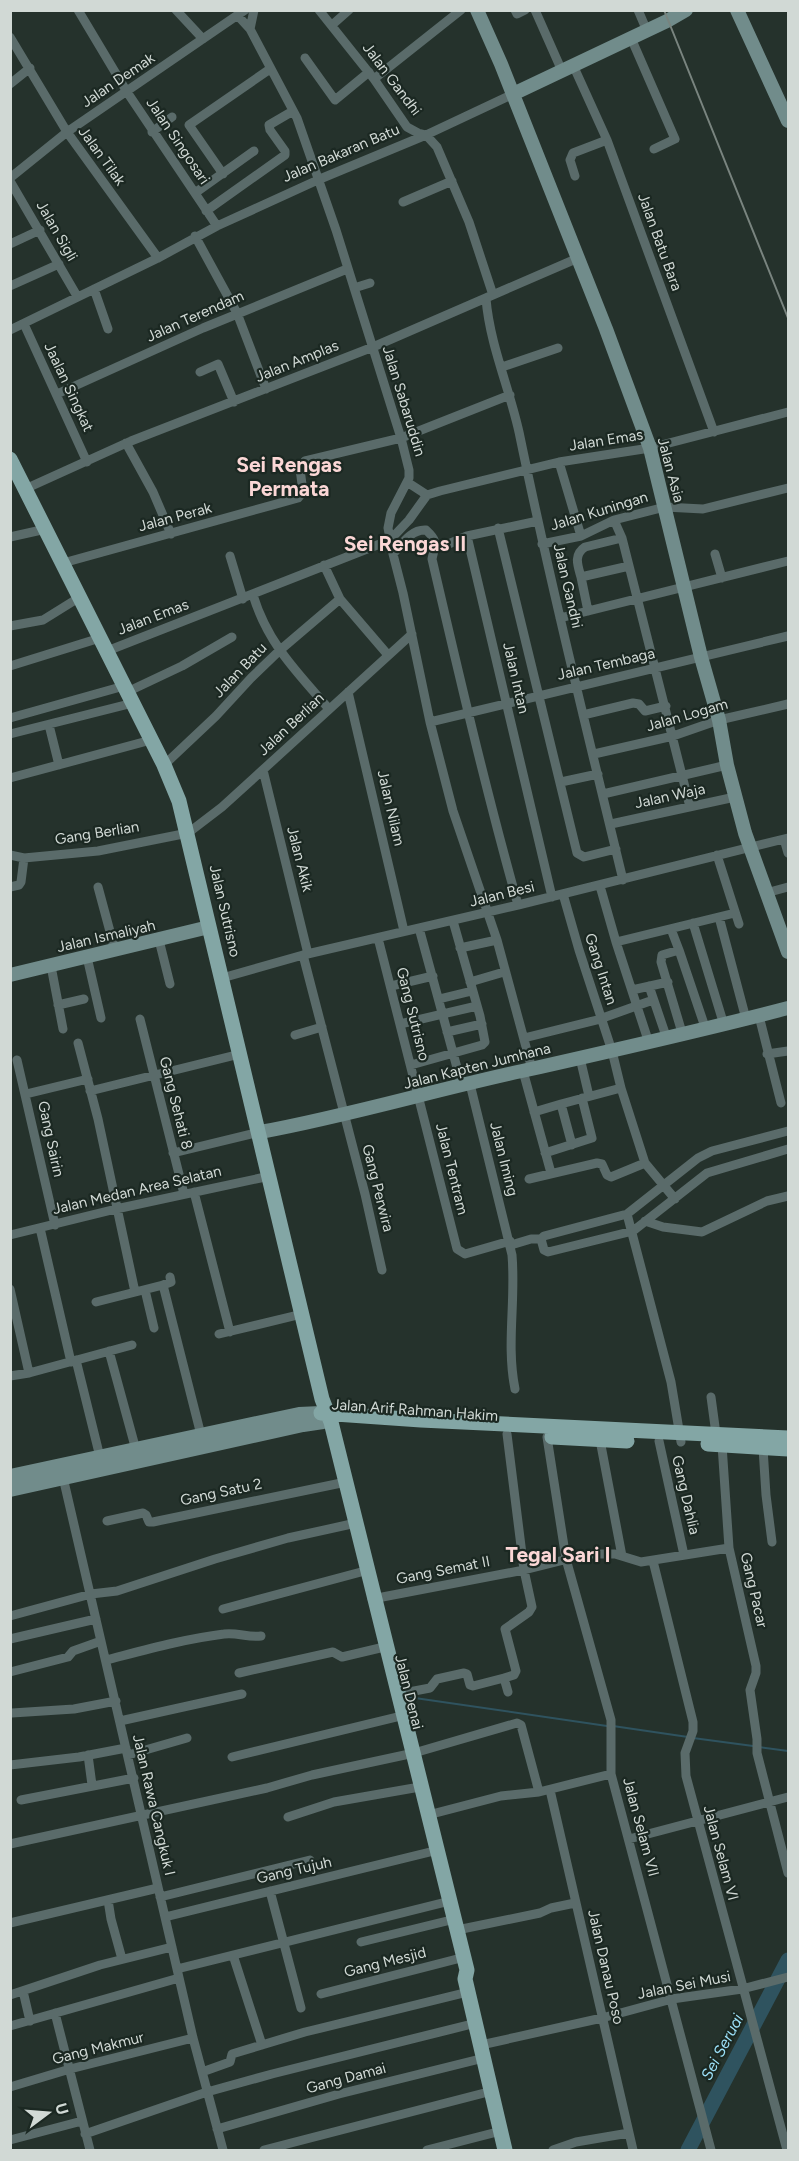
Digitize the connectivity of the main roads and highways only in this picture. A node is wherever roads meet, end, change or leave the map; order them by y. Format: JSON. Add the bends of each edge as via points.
{"nodes":[{"id":1,"x":477,"y":10,"type":"edge"},
{"id":2,"x":686,"y":10,"type":"edge"},
{"id":3,"x":737,"y":10,"type":"edge"},
{"id":4,"x":513,"y":94,"type":"junction"},
{"id":5,"x":788,"y":119,"type":"edge"},
{"id":6,"x":11,"y":460,"type":"edge"},
{"id":7,"x":210,"y":927,"type":"junction"},
{"id":8,"x":787,"y":944,"type":"edge"},
{"id":9,"x":10,"y":975,"type":"edge"},
{"id":10,"x":789,"y":1008,"type":"edge"},
{"id":11,"x":260,"y":1132,"type":"junction"},
{"id":12,"x":325,"y":1414,"type":"junction"},
{"id":13,"x":680,"y":1438,"type":"junction"},
{"id":14,"x":789,"y":1438,"type":"edge"},
{"id":15,"x":719,"y":1440,"type":"junction"},
{"id":16,"x":789,"y":1449,"type":"edge"},
{"id":17,"x":61,"y":1471,"type":"junction"},
{"id":18,"x":10,"y":1476,"type":"edge"},
{"id":19,"x":10,"y":1490,"type":"edge"},
{"id":20,"x":353,"y":1524,"type":"junction"},
{"id":21,"x":371,"y":1599,"type":"junction"},
{"id":22,"x":394,"y":1689,"type":"junction"},
{"id":23,"x":410,"y":1754,"type":"junction"},
{"id":24,"x":446,"y":1902,"type":"junction"},
{"id":25,"x":452,"y":1925,"type":"junction"},
{"id":26,"x":467,"y":1986,"type":"junction"},
{"id":27,"x":506,"y":2151,"type":"edge"}],
"edges":[{"from":1,"to":4,"type":"main road","name":"Jalan Asia"},
{"from":2,"to":4,"type":"main road","name":"Jalan Bakaran Batu"},
{"from":3,"to":5,"type":"main road"},
{"from":4,"to":8,"type":"main road","name":"Jalan Asia","via":[[650,448],[749,848]]},
{"from":6,"to":7,"type":"main road","name":"Jalan Sutrisno","via":[[164,765],[179,801]]},
{"from":7,"to":9,"type":"main road","name":"Jalan Ismaliyah"},
{"from":7,"to":11,"type":"main road","name":"Jalan Sutrisno"},
{"from":10,"to":11,"type":"main road","name":"Jalan Kapten Jumhana","via":[[667,1040]]},
{"from":11,"to":12,"type":"main road","name":"Jalan Sutrisno"},
{"from":12,"to":13,"type":"main road","name":"Jalan Arif Rahman Hakim"},
{"from":12,"to":13,"type":"main road","name":"Jalan Arif Rahman Hakim","via":[[547,1437],[659,1441]]},
{"from":12,"to":17,"type":"main road","name":"Jalan Arif Rahman Hakim","via":[[303,1425]]},
{"from":12,"to":17,"type":"main road","name":"Jalan Arif Rahman Hakim","via":[[299,1414],[201,1435],[100,1457]]},
{"from":12,"to":20,"type":"main road","name":"Jalan Denai"},
{"from":13,"to":15,"type":"main road","name":"Jalan Arif Rahman Hakim"},
{"from":14,"to":15,"type":"main road","name":"Jalan Arif Rahman Hakim"},
{"from":15,"to":16,"type":"main road","name":"Jalan Arif Rahman Hakim"},
{"from":17,"to":18,"type":"main road","name":"Jalan Arif Rahman Hakim"},
{"from":17,"to":19,"type":"main road","name":"Jalan Arif Rahman Hakim"},
{"from":20,"to":21,"type":"main road","name":"Jalan Denai"},
{"from":20,"to":21,"type":"main road","name":"Jalan Denai","via":[[361,1572]]},
{"from":21,"to":22,"type":"main road","name":"Jalan Denai"},
{"from":21,"to":22,"type":"main road","name":"Jalan Denai","via":[[380,1648]]},
{"from":22,"to":23,"type":"main road","name":"Jalan Denai"},
{"from":22,"to":23,"type":"main road","name":"Jalan Denai","via":[[397,1717]]},
{"from":23,"to":24,"type":"main road","name":"Jalan Denai","via":[[428,1815]]},
{"from":23,"to":24,"type":"main road","name":"Jalan Denai","via":[[414,1788]]},
{"from":24,"to":25,"type":"main road","name":"Jalan Denai"},
{"from":25,"to":26,"type":"main road","name":"Jalan Denai","via":[[467,1970]]},
{"from":25,"to":26,"type":"main road","name":"Jalan Denai","via":[[460,1973]]},
{"from":26,"to":27,"type":"main road","name":"Jalan Denai"}]}
